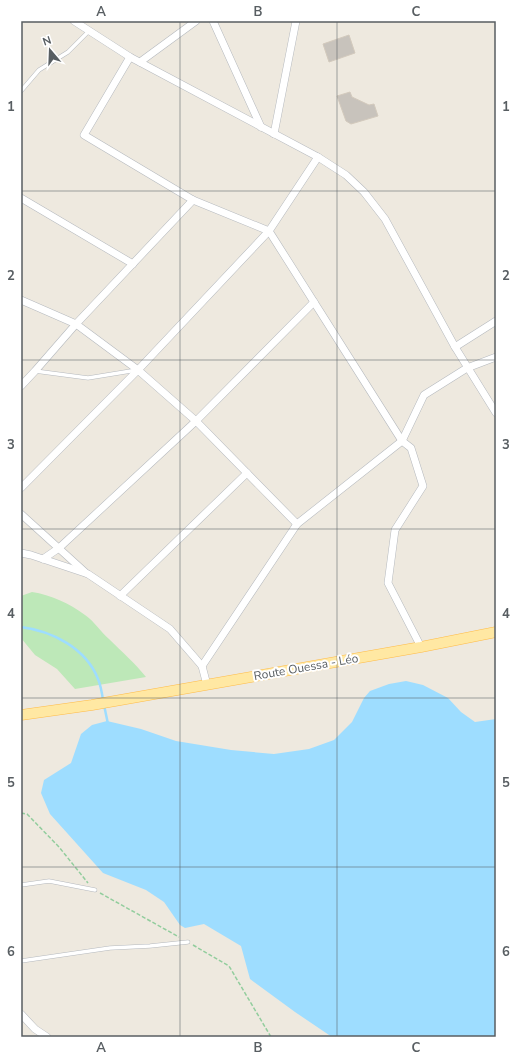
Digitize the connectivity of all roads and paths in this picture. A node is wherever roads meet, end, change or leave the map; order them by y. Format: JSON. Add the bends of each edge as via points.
{"nodes":[{"id":1,"x":74,"y":21,"type":"edge"},
{"id":2,"x":196,"y":21,"type":"edge"},
{"id":3,"x":213,"y":21,"type":"edge"},
{"id":4,"x":296,"y":21,"type":"edge"},
{"id":5,"x":89,"y":31,"type":"junction"},
{"id":6,"x":130,"y":57,"type":"junction"},
{"id":7,"x":140,"y":62,"type":"junction"},
{"id":8,"x":21,"y":90,"type":"edge"},
{"id":9,"x":262,"y":127,"type":"junction"},
{"id":10,"x":274,"y":134,"type":"junction"},
{"id":11,"x":318,"y":157,"type":"junction"},
{"id":12,"x":21,"y":198,"type":"edge"},
{"id":13,"x":193,"y":200,"type":"junction"},
{"id":14,"x":269,"y":232,"type":"junction"},
{"id":15,"x":133,"y":264,"type":"junction"},
{"id":16,"x":21,"y":300,"type":"edge"},
{"id":17,"x":314,"y":302,"type":"junction"},
{"id":18,"x":496,"y":321,"type":"edge"},
{"id":19,"x":76,"y":324,"type":"junction"},
{"id":20,"x":455,"y":347,"type":"junction"},
{"id":21,"x":496,"y":357,"type":"edge"},
{"id":22,"x":467,"y":368,"type":"junction"},
{"id":23,"x":138,"y":370,"type":"junction"},
{"id":24,"x":35,"y":371,"type":"junction"},
{"id":25,"x":21,"y":386,"type":"edge"},
{"id":26,"x":496,"y":413,"type":"edge"},
{"id":27,"x":196,"y":421,"type":"junction"},
{"id":28,"x":402,"y":441,"type":"junction"},
{"id":29,"x":247,"y":473,"type":"junction"},
{"id":30,"x":21,"y":488,"type":"edge"},
{"id":31,"x":21,"y":514,"type":"edge"},
{"id":32,"x":297,"y":524,"type":"junction"},
{"id":33,"x":59,"y":548,"type":"junction"},
{"id":34,"x":21,"y":553,"type":"edge"},
{"id":35,"x":43,"y":559,"type":"junction"},
{"id":36,"x":88,"y":574,"type":"junction"},
{"id":37,"x":120,"y":596,"type":"junction"},
{"id":38,"x":496,"y":632,"type":"edge"},
{"id":39,"x":420,"y":647,"type":"junction"},
{"id":40,"x":202,"y":666,"type":"junction"},
{"id":41,"x":207,"y":685,"type":"junction"},
{"id":42,"x":21,"y":715,"type":"edge"},
{"id":43,"x":21,"y":813,"type":"edge"},
{"id":44,"x":21,"y":885,"type":"edge"},
{"id":45,"x":95,"y":890,"type":"junction"},
{"id":46,"x":188,"y":942,"type":"junction"},
{"id":47,"x":21,"y":961,"type":"edge"},
{"id":48,"x":21,"y":1014,"type":"edge"},
{"id":49,"x":47,"y":1037,"type":"edge"},
{"id":50,"x":271,"y":1037,"type":"edge"}],
"edges":[{"from":1,"to":5,"type":"street"},
{"from":2,"to":7,"type":"street"},
{"from":3,"to":9,"type":"street"},
{"from":4,"to":10,"type":"street"},
{"from":5,"to":6,"type":"street"},
{"from":5,"to":8,"type":"lane","via":[[68,52],[39,70]]},
{"from":6,"to":7,"type":"street"},
{"from":6,"to":13,"type":"street","via":[[84,135]]},
{"from":7,"to":9,"type":"street"},
{"from":9,"to":10,"type":"street"},
{"from":10,"to":11,"type":"street"},
{"from":11,"to":14,"type":"street"},
{"from":11,"to":20,"type":"street","via":[[346,174],[385,219]]},
{"from":12,"to":15,"type":"street"},
{"from":13,"to":14,"type":"street"},
{"from":13,"to":15,"type":"street"},
{"from":14,"to":17,"type":"street"},
{"from":14,"to":23,"type":"street"},
{"from":15,"to":19,"type":"street"},
{"from":16,"to":19,"type":"street"},
{"from":17,"to":27,"type":"street"},
{"from":17,"to":28,"type":"street"},
{"from":18,"to":20,"type":"street"},
{"from":19,"to":23,"type":"street"},
{"from":19,"to":24,"type":"street"},
{"from":20,"to":22,"type":"street"},
{"from":21,"to":22,"type":"street"},
{"from":22,"to":26,"type":"street"},
{"from":22,"to":28,"type":"street","via":[[424,395]]},
{"from":23,"to":24,"type":"lane","via":[[88,378]]},
{"from":23,"to":27,"type":"street"},
{"from":23,"to":30,"type":"street"},
{"from":24,"to":25,"type":"street"},
{"from":27,"to":29,"type":"street"},
{"from":27,"to":33,"type":"street"},
{"from":28,"to":32,"type":"street"},
{"from":28,"to":39,"type":"street","via":[[411,448],[423,486],[395,530],[388,583]]},
{"from":29,"to":32,"type":"street"},
{"from":29,"to":37,"type":"street"},
{"from":31,"to":33,"type":"street"},
{"from":32,"to":40,"type":"street"},
{"from":33,"to":35,"type":"street"},
{"from":33,"to":36,"type":"street"},
{"from":34,"to":35,"type":"street"},
{"from":35,"to":36,"type":"street"},
{"from":36,"to":37,"type":"street"},
{"from":37,"to":40,"type":"street","via":[[170,630]]},
{"from":38,"to":39,"type":"main road","name":"Route Ouessa - Léo"},
{"from":39,"to":41,"type":"main road","name":"Route Ouessa - Léo"},
{"from":40,"to":41,"type":"street"},
{"from":41,"to":42,"type":"main road","name":"Route Ouessa - Léo"},
{"from":43,"to":45,"type":"path","via":[[27,814],[59,847]]},
{"from":44,"to":45,"type":"lane","via":[[49,881]]},
{"from":45,"to":46,"type":"path"},
{"from":46,"to":47,"type":"lane","via":[[110,948]]},
{"from":46,"to":50,"type":"path","via":[[229,966]]},
{"from":48,"to":49,"type":"street"}]}
